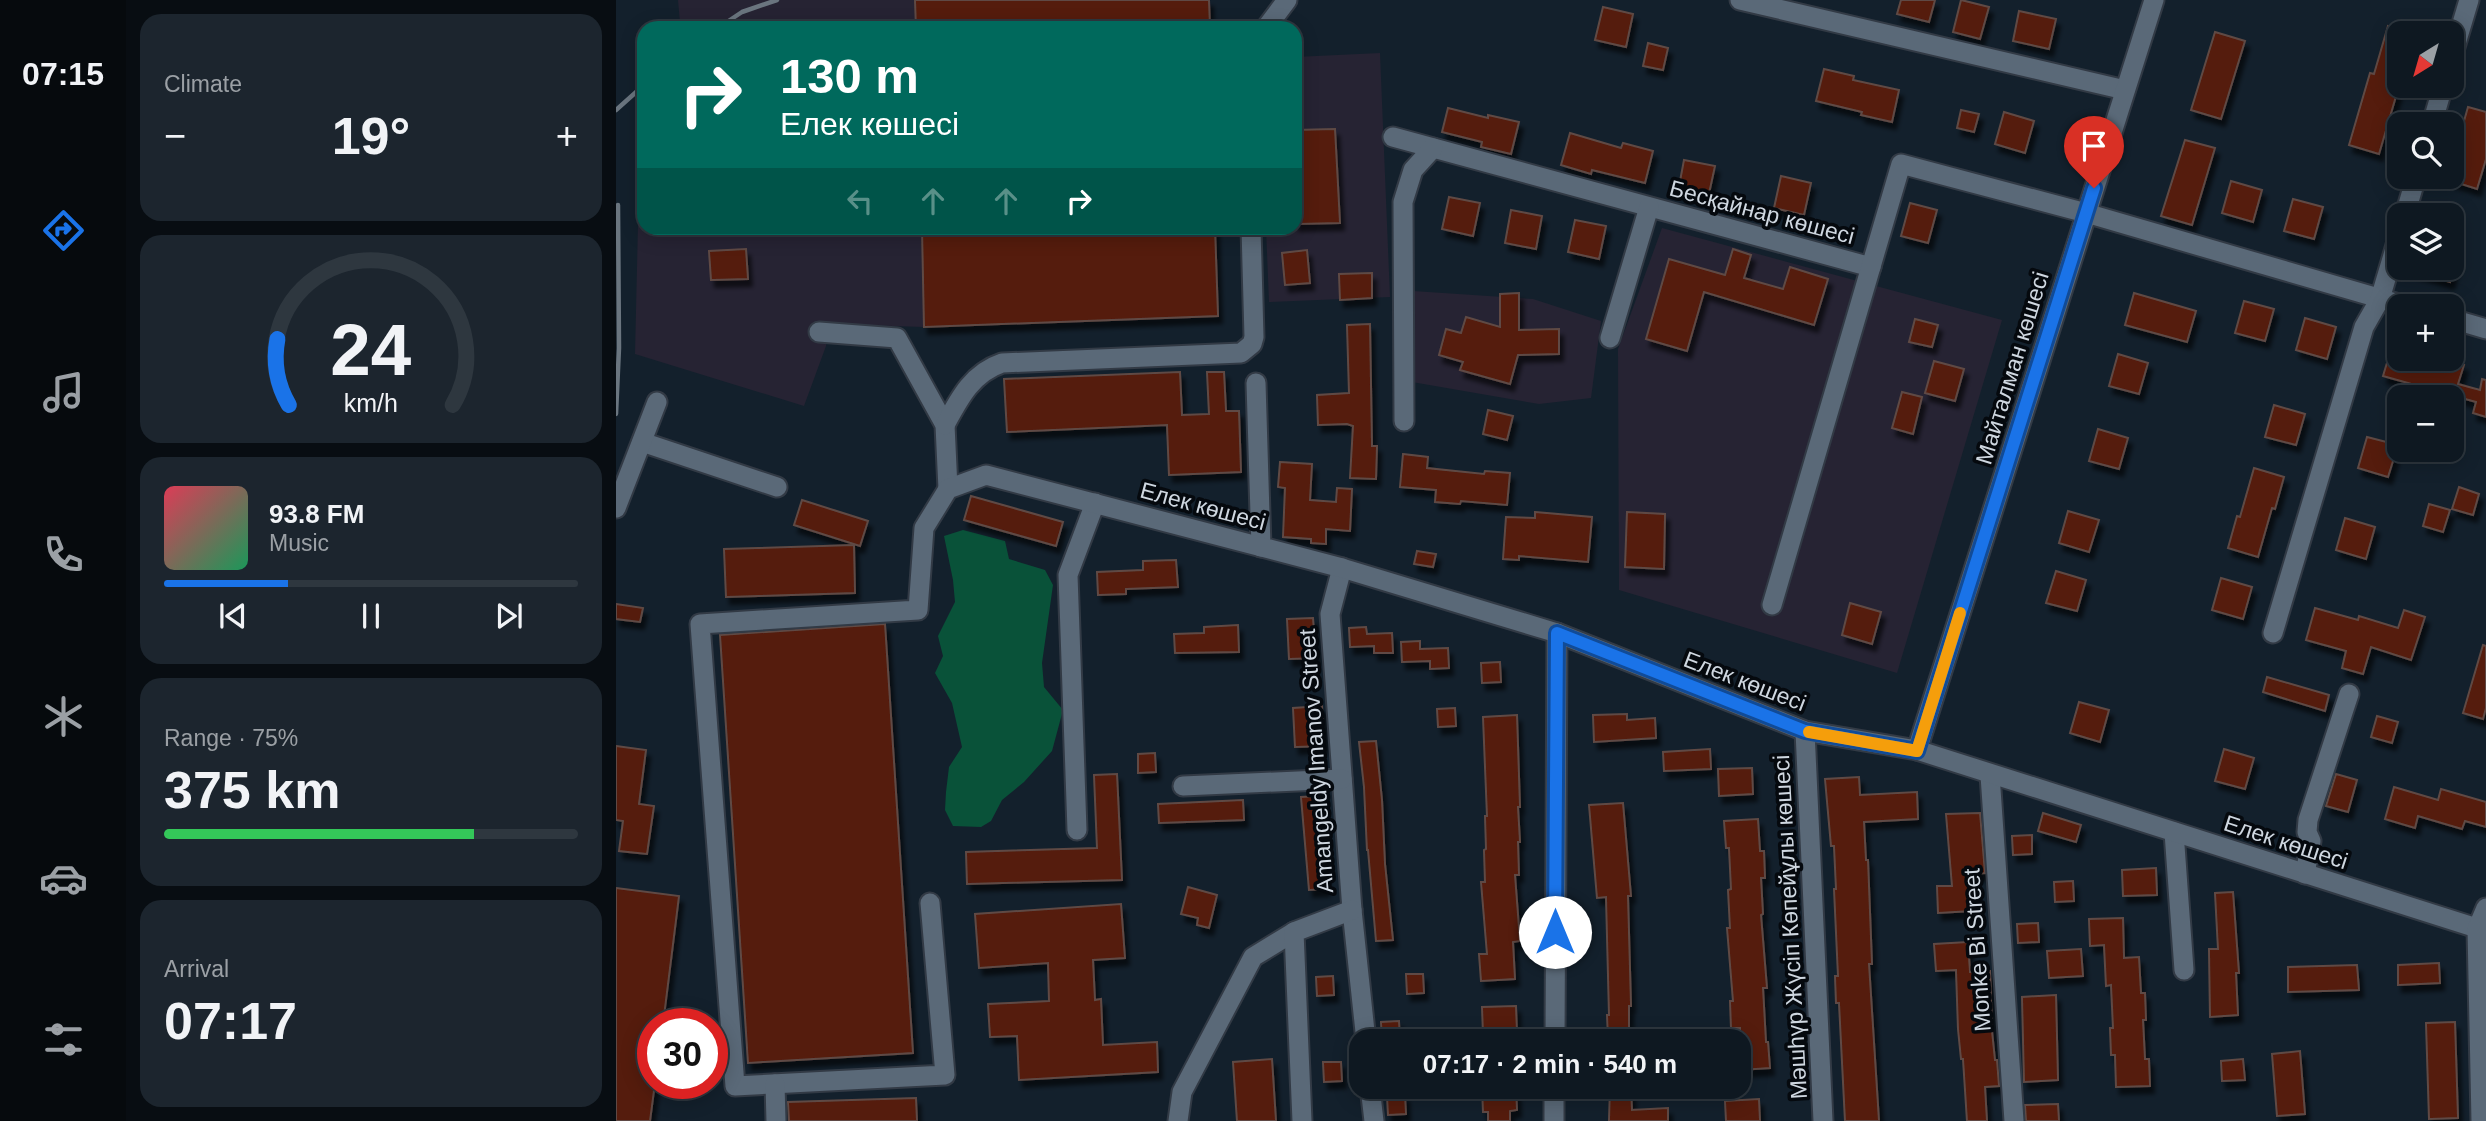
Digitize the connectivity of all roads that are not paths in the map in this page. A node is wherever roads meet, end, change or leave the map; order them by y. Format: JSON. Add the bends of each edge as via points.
{"nodes":[{"id":1,"x":1287,"y":0,"type":"edge"},
{"id":2,"x":1740,"y":0,"type":"edge"},
{"id":3,"x":2154,"y":0,"type":"edge"},
{"id":4,"x":2469,"y":0,"type":"edge"},
{"id":5,"x":1271,"y":21,"type":"edge"},
{"id":6,"x":2463,"y":21,"type":"edge"},
{"id":7,"x":2125,"y":90,"type":"junction"},
{"id":8,"x":1393,"y":137,"type":"dead end"},
{"id":9,"x":1433,"y":148,"type":"junction"},
{"id":10,"x":1650,"y":207,"type":"junction"},
{"id":11,"x":2086,"y":213,"type":"junction"},
{"id":12,"x":1251,"y":235,"type":"edge"},
{"id":13,"x":1871,"y":267,"type":"junction"},
{"id":14,"x":2387,"y":275,"type":"edge"},
{"id":15,"x":2380,"y":299,"type":"junction"},
{"id":16,"x":2387,"y":301,"type":"edge"},
{"id":17,"x":2464,"y":323,"type":"edge"},
{"id":18,"x":2486,"y":329,"type":"edge"},
{"id":19,"x":819,"y":332,"type":"dead end"},
{"id":20,"x":1610,"y":338,"type":"dead end"},
{"id":21,"x":1256,"y":383,"type":"dead end"},
{"id":22,"x":657,"y":402,"type":"dead end"},
{"id":23,"x":1404,"y":421,"type":"dead end"},
{"id":24,"x":944,"y":425,"type":"junction"},
{"id":25,"x":642,"y":442,"type":"junction"},
{"id":26,"x":777,"y":487,"type":"dead end"},
{"id":27,"x":948,"y":489,"type":"junction"},
{"id":28,"x":1095,"y":503,"type":"junction"},
{"id":29,"x":616,"y":508,"type":"edge"},
{"id":30,"x":1261,"y":547,"type":"junction"},
{"id":31,"x":1342,"y":568,"type":"junction"},
{"id":32,"x":1772,"y":605,"type":"dead end"},
{"id":33,"x":1557,"y":633,"type":"junction"},
{"id":34,"x":2273,"y":633,"type":"dead end"},
{"id":35,"x":2349,"y":694,"type":"dead end"},
{"id":36,"x":1805,"y":731,"type":"junction"},
{"id":37,"x":1917,"y":751,"type":"junction"},
{"id":38,"x":1990,"y":775,"type":"junction"},
{"id":39,"x":1342,"y":779,"type":"junction"},
{"id":40,"x":1182,"y":786,"type":"dead end"},
{"id":41,"x":1077,"y":830,"type":"dead end"},
{"id":42,"x":2174,"y":832,"type":"junction"},
{"id":43,"x":2305,"y":874,"type":"junction"},
{"id":44,"x":930,"y":903,"type":"dead end"},
{"id":45,"x":2486,"y":908,"type":"edge"},
{"id":46,"x":1352,"y":910,"type":"junction"},
{"id":47,"x":2482,"y":930,"type":"edge"},
{"id":48,"x":1294,"y":932,"type":"junction"},
{"id":49,"x":2184,"y":970,"type":"dead end"},
{"id":50,"x":1365,"y":1029,"type":"edge"},
{"id":51,"x":1555,"y":1029,"type":"edge"},
{"id":52,"x":775,"y":1084,"type":"junction"},
{"id":53,"x":1371,"y":1099,"type":"edge"},
{"id":54,"x":1554,"y":1099,"type":"edge"},
{"id":55,"x":776,"y":1121,"type":"edge"},
{"id":56,"x":1178,"y":1121,"type":"edge"},
{"id":57,"x":1303,"y":1121,"type":"edge"},
{"id":58,"x":1374,"y":1121,"type":"edge"},
{"id":59,"x":1554,"y":1121,"type":"edge"},
{"id":60,"x":1823,"y":1121,"type":"edge"},
{"id":61,"x":2014,"y":1121,"type":"edge"},
{"id":62,"x":2481,"y":1121,"type":"edge"}],
"edges":[{"from":1,"to":5,"type":"street"},
{"from":2,"to":7,"type":"street"},
{"from":3,"to":7,"type":"street","name":"Майталман көшесі"},
{"from":4,"to":6,"type":"street"},
{"from":7,"to":11,"type":"street","name":"Майталман көшесі"},
{"from":8,"to":9,"type":"street","name":"Бесқайнар көшесі"},
{"from":9,"to":10,"type":"street","name":"Бесқайнар көшесі"},
{"from":9,"to":23,"type":"street","via":[[1413,170],[1403,202]]},
{"from":10,"to":13,"type":"street","name":"Бесқайнар көшесі"},
{"from":10,"to":20,"type":"street"},
{"from":11,"to":13,"type":"street","name":"Бесқайнар көшесі","via":[[1901,164]]},
{"from":11,"to":15,"type":"street"},
{"from":11,"to":37,"type":"street","name":"Майталман көшесі"},
{"from":12,"to":24,"type":"street","via":[[1254,337],[1241,353],[1002,363],[972,380]]},
{"from":13,"to":32,"type":"street"},
{"from":14,"to":15,"type":"street"},
{"from":15,"to":16,"type":"street"},
{"from":15,"to":34,"type":"street","via":[[2364,327]]},
{"from":17,"to":18,"type":"street"},
{"from":19,"to":24,"type":"street","via":[[897,338]]},
{"from":21,"to":30,"type":"street"},
{"from":22,"to":25,"type":"street"},
{"from":24,"to":27,"type":"street"},
{"from":25,"to":26,"type":"street"},
{"from":25,"to":29,"type":"street"},
{"from":27,"to":28,"type":"street","name":"Елек көшесі","via":[[986,475]]},
{"from":27,"to":52,"type":"street","via":[[924,528],[918,610],[699,624],[735,1086]]},
{"from":28,"to":30,"type":"street","name":"Елек көшесі"},
{"from":28,"to":41,"type":"street","via":[[1068,575]]},
{"from":30,"to":31,"type":"street","name":"Елек көшесі"},
{"from":31,"to":33,"type":"street","name":"Елек көшесі"},
{"from":31,"to":39,"type":"street","name":"Amangeldy Imanov Street","via":[[1330,614]]},
{"from":33,"to":36,"type":"street","name":"Елек көшесі"},
{"from":33,"to":51,"type":"street"},
{"from":35,"to":43,"type":"street","via":[[2308,820],[2311,841]]},
{"from":36,"to":37,"type":"street","name":"Елек көшесі"},
{"from":36,"to":60,"type":"street","name":"Мәшһүр Жүсіп Көпейұлы көшесі"},
{"from":37,"to":38,"type":"street","name":"Елек көшесі"},
{"from":38,"to":42,"type":"street","name":"Елек көшесі"},
{"from":38,"to":61,"type":"street","name":"Monke Bi Street"},
{"from":39,"to":40,"type":"street"},
{"from":39,"to":46,"type":"street","name":"Amangeldy Imanov Street"},
{"from":42,"to":43,"type":"street","name":"Елек көшесі"},
{"from":42,"to":49,"type":"street"},
{"from":43,"to":47,"type":"street","name":"Елек көшесі"},
{"from":44,"to":52,"type":"street","via":[[945,1075]]},
{"from":45,"to":47,"type":"street"},
{"from":46,"to":48,"type":"street","name":"Amangeldy Imanov Street"},
{"from":46,"to":50,"type":"street","name":"Amangeldy Imanov Street"},
{"from":47,"to":62,"type":"street"},
{"from":48,"to":56,"type":"street","name":"Amangeldy Imanov Street","via":[[1252,957],[1182,1092]]},
{"from":48,"to":57,"type":"street"},
{"from":52,"to":55,"type":"street"},
{"from":53,"to":58,"type":"street"},
{"from":54,"to":59,"type":"street"}]}
